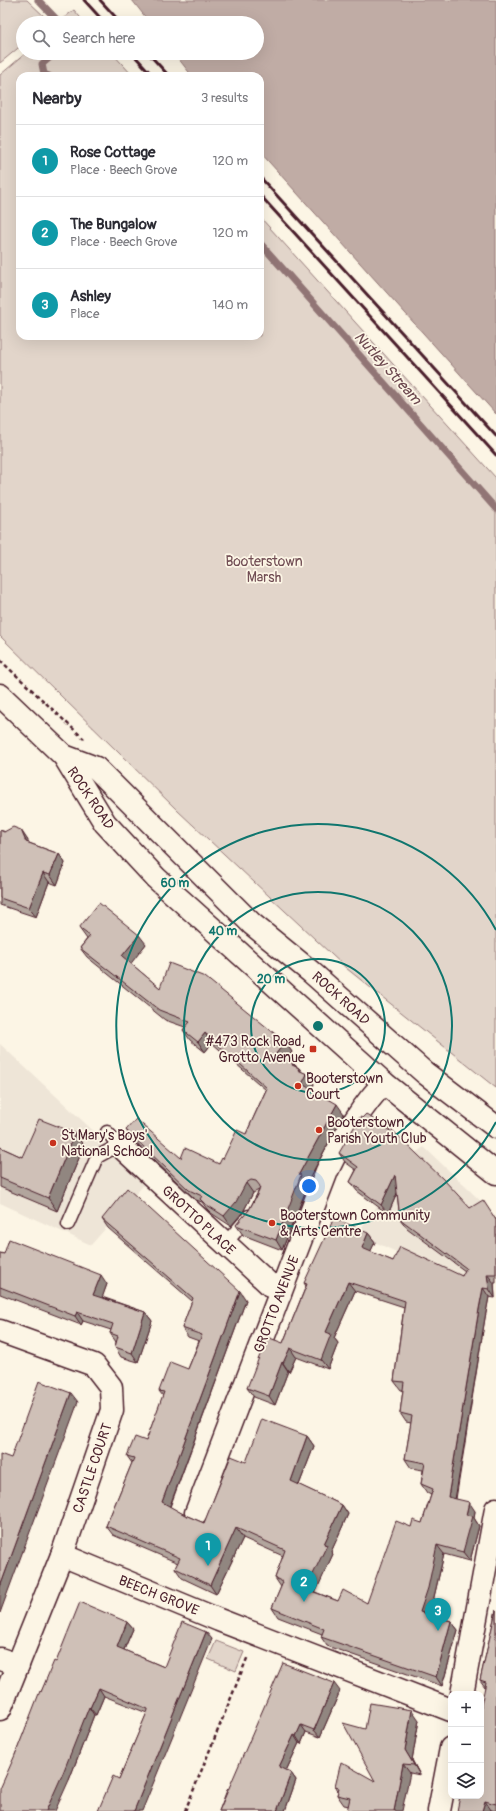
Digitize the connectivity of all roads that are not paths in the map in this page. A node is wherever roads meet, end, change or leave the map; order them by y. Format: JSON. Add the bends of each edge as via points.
{"nodes":[{"id":1,"x":0,"y":695,"type":"edge"},
{"id":2,"x":64,"y":756,"type":"junction"},
{"id":3,"x":384,"y":1083,"type":"junction"},
{"id":4,"x":496,"y":1127,"type":"edge"},
{"id":5,"x":113,"y":1138,"type":"joint"},
{"id":6,"x":496,"y":1173,"type":"edge"},
{"id":7,"x":256,"y":1203,"type":"edge"},
{"id":8,"x":68,"y":1224,"type":"dead end"},
{"id":9,"x":225,"y":1244,"type":"junction"},
{"id":10,"x":280,"y":1294,"type":"junction"},
{"id":11,"x":0,"y":1332,"type":"edge"},
{"id":12,"x":496,"y":1509,"type":"edge"},
{"id":13,"x":196,"y":1513,"type":"dead end"},
{"id":14,"x":62,"y":1556,"type":"junction"},
{"id":15,"x":490,"y":1583,"type":"edge"},
{"id":16,"x":9,"y":1662,"type":"edge"},
{"id":17,"x":463,"y":1691,"type":"edge"},
{"id":18,"x":0,"y":1709,"type":"edge"},
{"id":19,"x":448,"y":1709,"type":"edge"},
{"id":20,"x":448,"y":1763,"type":"edge"},
{"id":21,"x":439,"y":1811,"type":"edge"}],
"edges":[{"from":1,"to":2,"type":"street","name":"ROCK ROAD"},
{"from":2,"to":3,"type":"street","name":"ROCK ROAD","via":[[105,823],[156,878]]},
{"from":2,"to":4,"type":"street","name":"ROCK ROAD","via":[[96,768],[252,924],[311,972],[425,1073]]},
{"from":3,"to":6,"type":"street","name":"ROCK ROAD"},
{"from":3,"to":10,"type":"street","name":"GROTTO AVENUE","via":[[371,1096],[336,1152]]},
{"from":5,"to":8,"type":"lane","via":[[97,1157]]},
{"from":5,"to":9,"type":"street","name":"GROTTO PLACE"},
{"from":7,"to":9,"type":"lane","via":[[249,1216]]},
{"from":9,"to":10,"type":"street","name":"GROTTO PLACE"},
{"from":10,"to":13,"type":"street","name":"GROTTO AVENUE"},
{"from":11,"to":14,"type":"street","name":"CASTLE COURT","via":[[94,1365],[110,1387],[112,1410]]},
{"from":12,"to":15,"type":"street"},
{"from":14,"to":16,"type":"street","name":"CASTLE COURT"},
{"from":14,"to":19,"type":"street","name":"BEECH GROVE"},
{"from":15,"to":17,"type":"street"},
{"from":16,"to":18,"type":"street","name":"CASTLE COURT"},
{"from":20,"to":21,"type":"street"}]}
